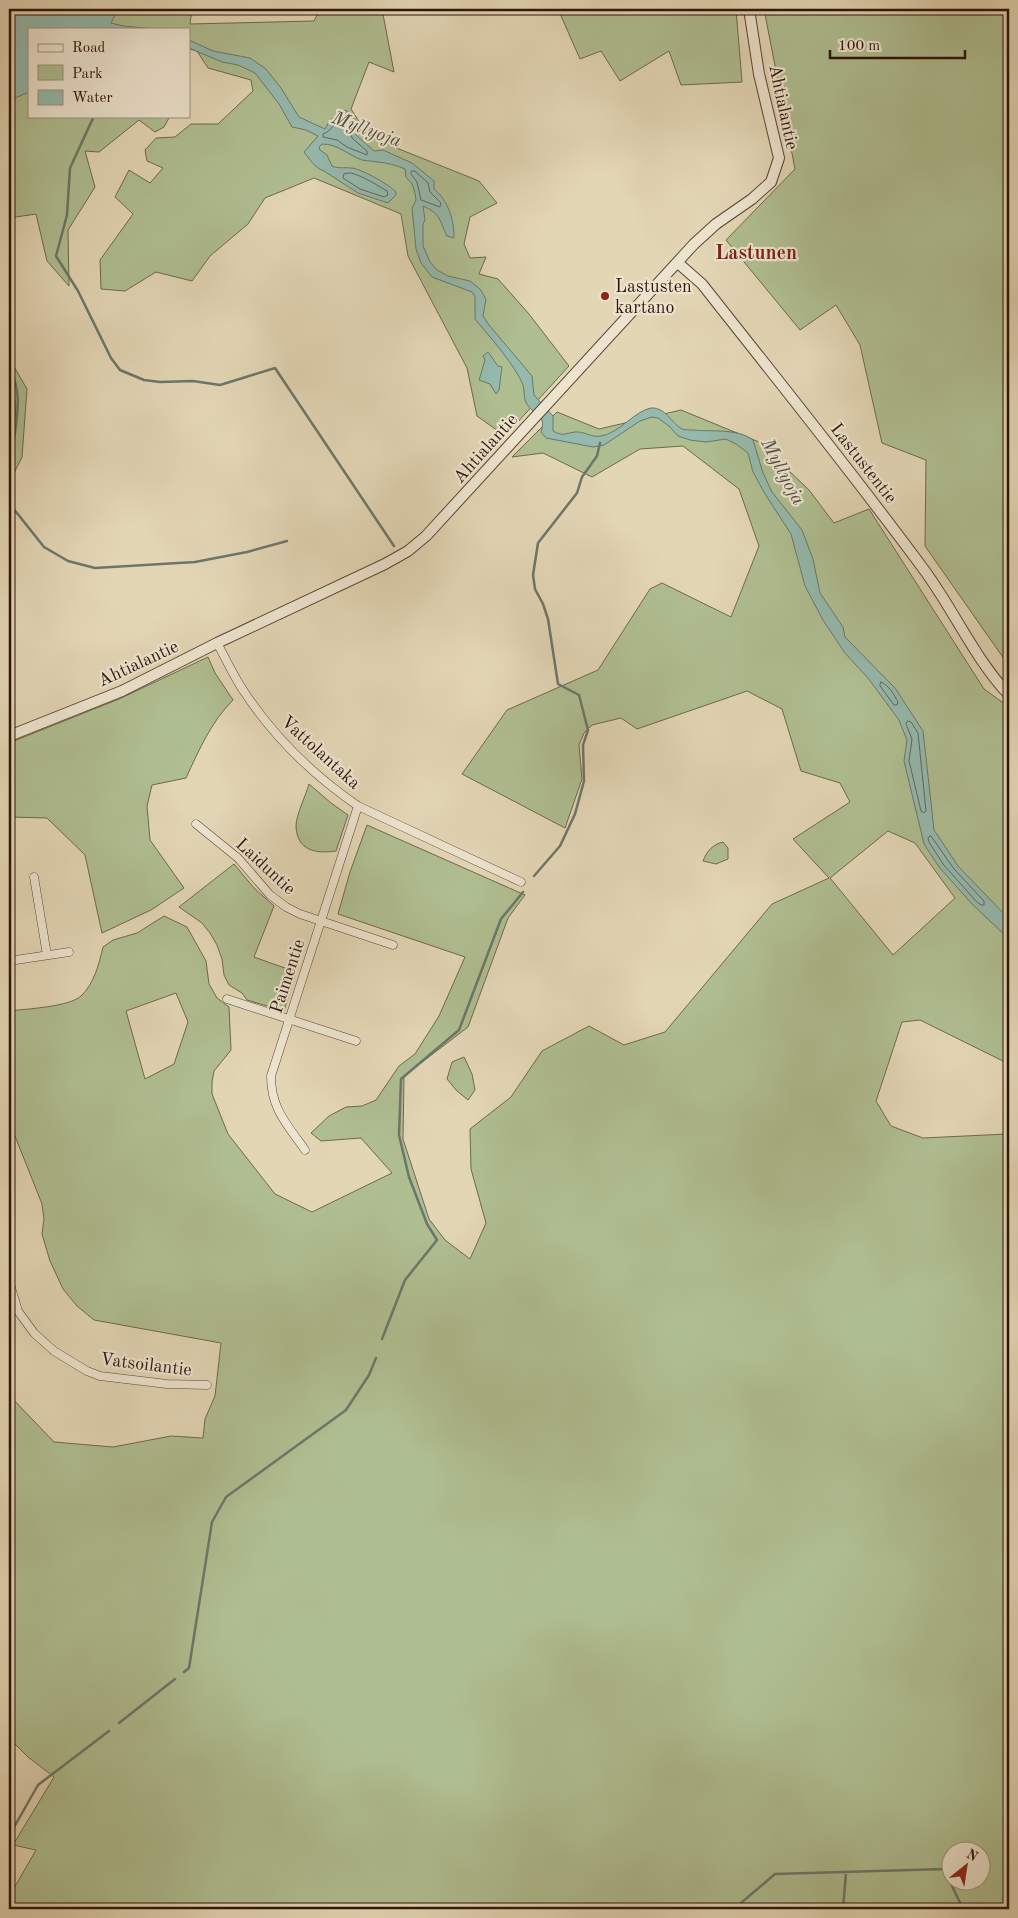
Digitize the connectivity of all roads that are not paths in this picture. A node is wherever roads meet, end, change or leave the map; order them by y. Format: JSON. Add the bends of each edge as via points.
{"nodes":[{"id":1,"x":749,"y":9,"type":"edge"},
{"id":2,"x":678,"y":263,"type":"junction"},
{"id":3,"x":218,"y":643,"type":"junction"},
{"id":4,"x":1009,"y":695,"type":"edge"},
{"id":5,"x":9,"y":736,"type":"edge"},
{"id":6,"x":358,"y":806,"type":"junction"},
{"id":7,"x":196,"y":824,"type":"dead end"},
{"id":8,"x":34,"y":877,"type":"dead end"},
{"id":9,"x":521,"y":882,"type":"dead end"},
{"id":10,"x":321,"y":921,"type":"junction"},
{"id":11,"x":393,"y":945,"type":"dead end"},
{"id":12,"x":70,"y":952,"type":"dead end"},
{"id":13,"x":47,"y":955,"type":"junction"},
{"id":14,"x":9,"y":961,"type":"edge"},
{"id":15,"x":227,"y":999,"type":"dead end"},
{"id":16,"x":288,"y":1019,"type":"junction"},
{"id":17,"x":356,"y":1041,"type":"dead end"},
{"id":18,"x":305,"y":1150,"type":"dead end"},
{"id":19,"x":9,"y":1281,"type":"edge"},
{"id":20,"x":207,"y":1385,"type":"dead end"}],
"edges":[{"from":1,"to":2,"type":"street","name":"Ahtialantie","via":[[759,74],[780,158],[771,182],[705,233]]},
{"from":2,"to":3,"type":"street","name":"Ahtialantie","via":[[452,509],[408,551]]},
{"from":2,"to":4,"type":"street","name":"Lastustentie","via":[[702,284],[872,498],[930,577],[995,680]]},
{"from":3,"to":5,"type":"street","name":"Ahtialantie","via":[[122,691]]},
{"from":3,"to":6,"type":"street","name":"Vattolantaka","via":[[262,718],[284,743]]},
{"from":6,"to":9,"type":"street","name":"Vattolantaka"},
{"from":6,"to":10,"type":"street","name":"Paimentie"},
{"from":7,"to":10,"type":"street","name":"Laiduntie","via":[[233,854],[278,901],[300,914]]},
{"from":8,"to":13,"type":"street"},
{"from":10,"to":11,"type":"street","name":"Laiduntie"},
{"from":10,"to":16,"type":"street","name":"Paimentie"},
{"from":12,"to":13,"type":"street"},
{"from":13,"to":14,"type":"street"},
{"from":15,"to":16,"type":"street"},
{"from":16,"to":17,"type":"street"},
{"from":16,"to":18,"type":"street","name":"Paimentie","via":[[271,1076],[271,1092],[281,1116]]},
{"from":19,"to":20,"type":"street","name":"Vatsoilantie","via":[[18,1311],[34,1334],[87,1371],[100,1376],[167,1384]]}]}
